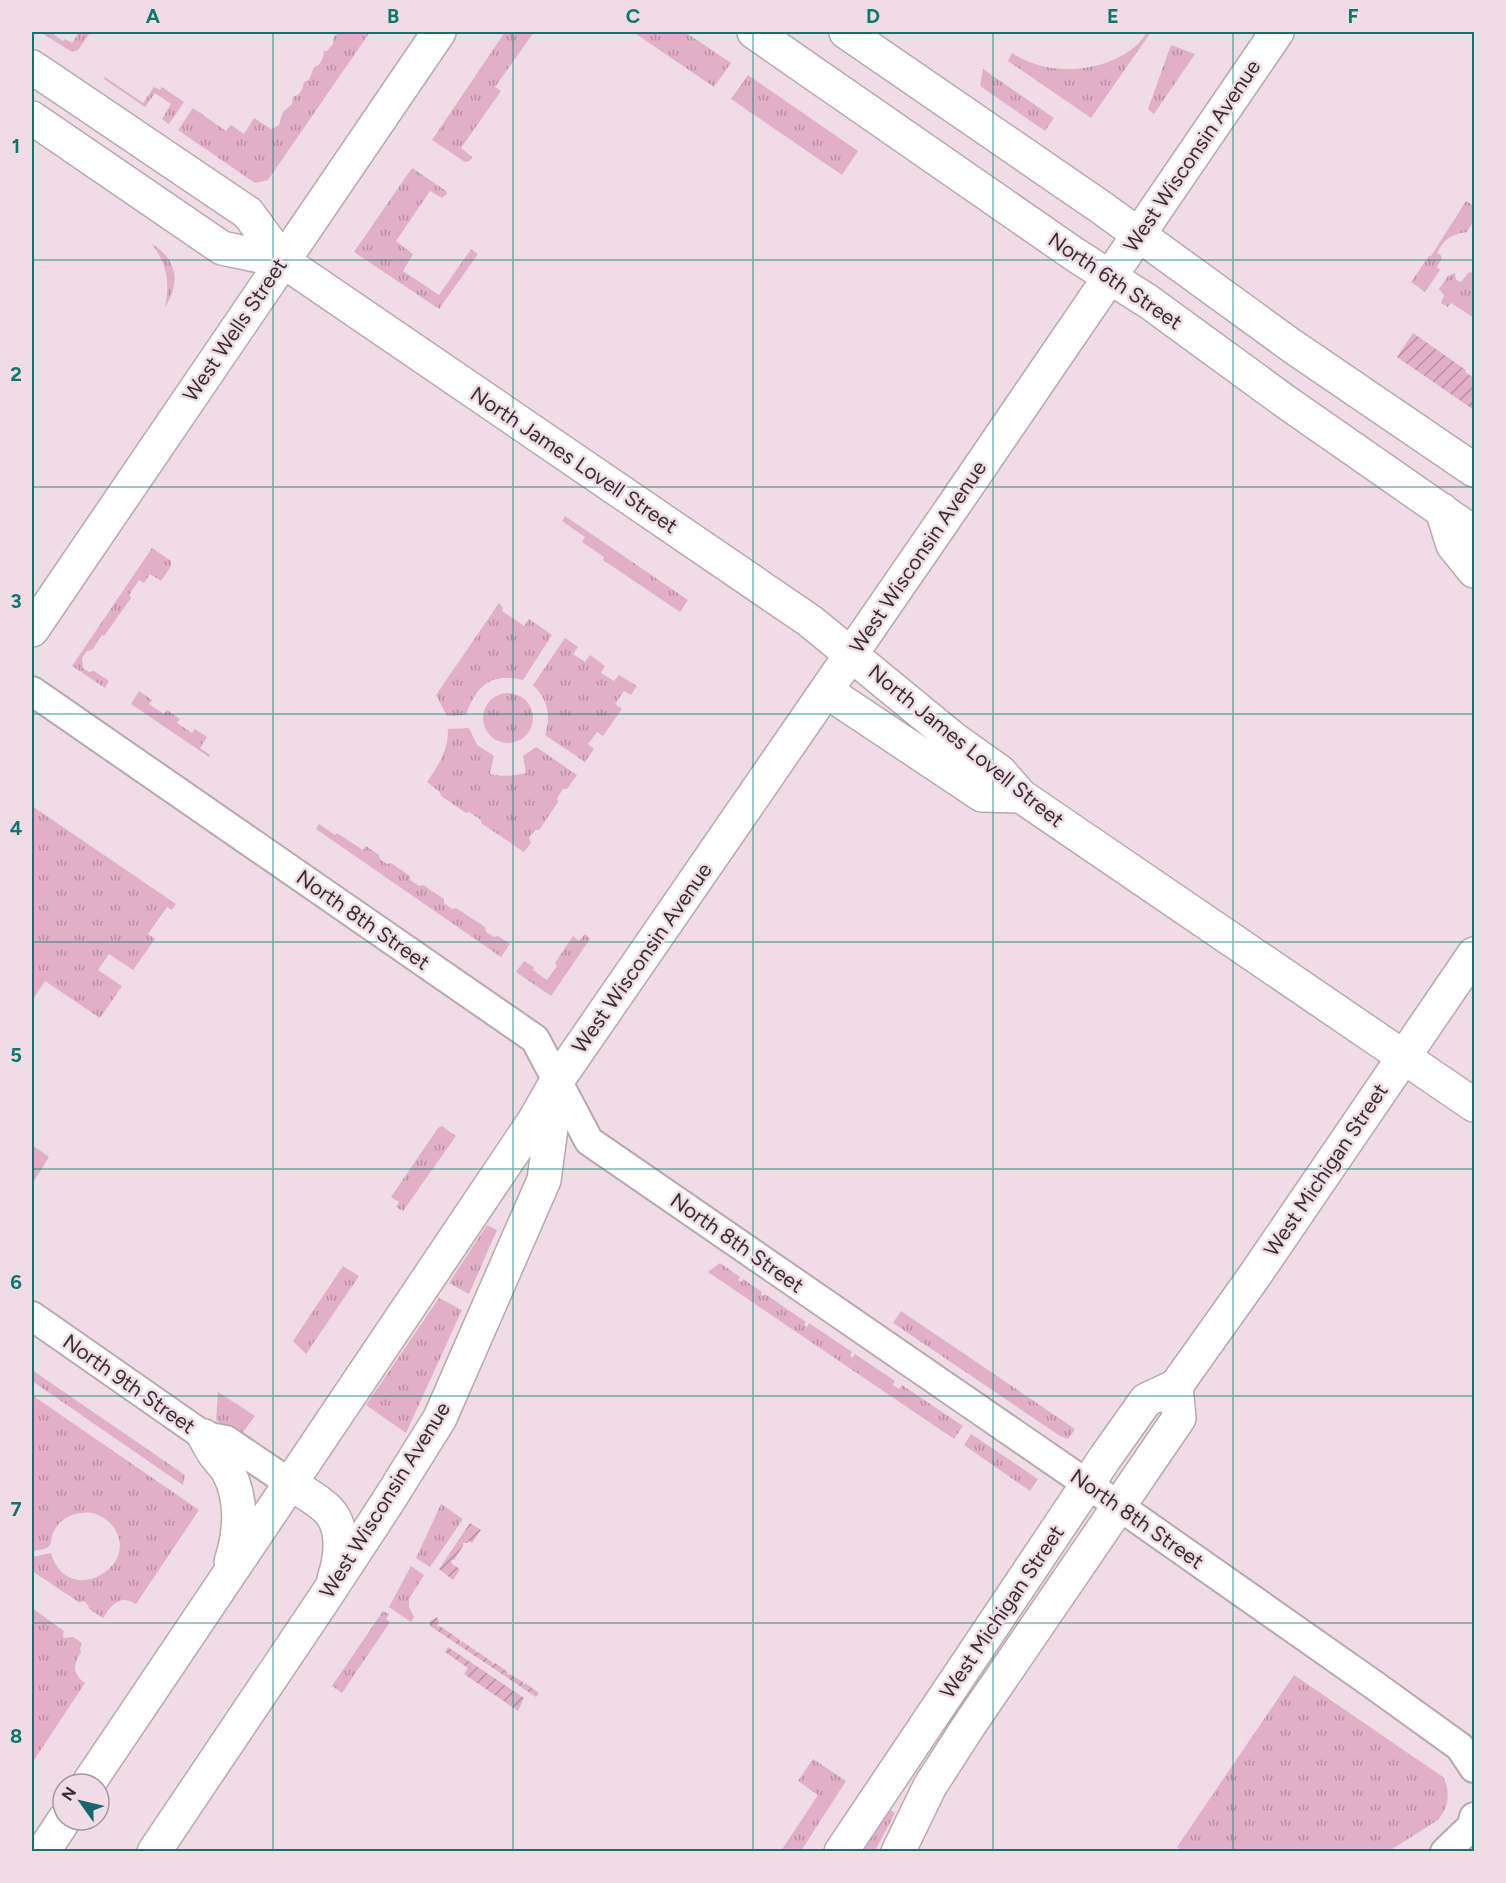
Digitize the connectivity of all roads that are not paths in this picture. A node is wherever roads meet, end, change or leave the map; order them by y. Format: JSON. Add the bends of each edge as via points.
{"nodes":[{"id":1,"x":439,"y":32,"type":"edge"},
{"id":2,"x":754,"y":32,"type":"edge"},
{"id":3,"x":1277,"y":32,"type":"edge"},
{"id":4,"x":852,"y":35,"type":"edge"},
{"id":5,"x":32,"y":68,"type":"edge"},
{"id":6,"x":828,"y":83,"type":"junction"},
{"id":7,"x":32,"y":118,"type":"edge"},
{"id":8,"x":1139,"y":234,"type":"junction"},
{"id":9,"x":283,"y":261,"type":"junction"},
{"id":10,"x":1110,"y":276,"type":"junction"},
{"id":11,"x":1474,"y":470,"type":"edge"},
{"id":12,"x":1442,"y":510,"type":"junction"},
{"id":13,"x":1474,"y":533,"type":"edge"},
{"id":14,"x":1474,"y":571,"type":"edge"},
{"id":15,"x":32,"y":630,"type":"edge"},
{"id":16,"x":851,"y":654,"type":"junction"},
{"id":17,"x":32,"y":691,"type":"edge"},
{"id":18,"x":826,"y":691,"type":"junction"},
{"id":19,"x":1021,"y":796,"type":"junction"},
{"id":20,"x":1474,"y":954,"type":"edge"},
{"id":21,"x":1403,"y":1058,"type":"junction"},
{"id":22,"x":557,"y":1081,"type":"junction"},
{"id":23,"x":1474,"y":1105,"type":"edge"},
{"id":24,"x":32,"y":1316,"type":"edge"},
{"id":25,"x":1176,"y":1386,"type":"junction"},
{"id":26,"x":204,"y":1436,"type":"junction"},
{"id":27,"x":291,"y":1484,"type":"junction"},
{"id":28,"x":1088,"y":1485,"type":"junction"},
{"id":29,"x":1119,"y":1506,"type":"junction"},
{"id":30,"x":221,"y":1587,"type":"junction"},
{"id":31,"x":324,"y":1599,"type":"junction"},
{"id":32,"x":940,"y":1704,"type":"junction"},
{"id":33,"x":970,"y":1724,"type":"junction"},
{"id":34,"x":1474,"y":1768,"type":"edge"},
{"id":35,"x":96,"y":1772,"type":"edge"},
{"id":36,"x":1474,"y":1817,"type":"edge"},
{"id":37,"x":56,"y":1832,"type":"edge"},
{"id":38,"x":43,"y":1851,"type":"edge"},
{"id":39,"x":154,"y":1851,"type":"edge"},
{"id":40,"x":841,"y":1851,"type":"edge"},
{"id":41,"x":898,"y":1851,"type":"edge"},
{"id":42,"x":1444,"y":1851,"type":"edge"}],
"edges":[{"from":1,"to":9,"type":"main road","name":"West Wells Street"},
{"from":2,"to":6,"type":"main road","name":"North 6th Street"},
{"from":3,"to":8,"type":"main road","name":"West Wisconsin Avenue"},
{"from":4,"to":6,"type":"main road"},
{"from":4,"to":8,"type":"main road"},
{"from":5,"to":9,"type":"main road","name":"North James Lovell Street","via":[[248,213]]},
{"from":6,"to":10,"type":"main road","name":"North 6th Street"},
{"from":7,"to":9,"type":"main road","name":"North James Lovell Street","via":[[222,248]]},
{"from":8,"to":10,"type":"main road","name":"West Wisconsin Avenue"},
{"from":8,"to":11,"type":"main road","via":[[1292,346]]},
{"from":9,"to":15,"type":"main road","name":"West Wells Street"},
{"from":9,"to":16,"type":"main road","name":"North James Lovell Street","via":[[800,615]]},
{"from":10,"to":12,"type":"main road","name":"North 6th Street"},
{"from":10,"to":16,"type":"main road","name":"West Wisconsin Avenue"},
{"from":12,"to":13,"type":"main road","name":"North 6th Street"},
{"from":12,"to":14,"type":"main road","via":[[1453,545]]},
{"from":16,"to":18,"type":"main road","name":"West Wisconsin Avenue"},
{"from":16,"to":19,"type":"main road","name":"North James Lovell Street","via":[[1000,772]]},
{"from":17,"to":22,"type":"street","name":"North 8th Street","via":[[535,1039]]},
{"from":18,"to":19,"type":"main road","via":[[982,795]]},
{"from":18,"to":22,"type":"main road","name":"West Wisconsin Avenue"},
{"from":19,"to":21,"type":"main road","name":"North James Lovell Street"},
{"from":20,"to":21,"type":"main road","name":"West Michigan Street"},
{"from":21,"to":23,"type":"main road","name":"North James Lovell Street"},
{"from":21,"to":25,"type":"main road","name":"West Michigan Street"},
{"from":22,"to":27,"type":"main road","name":"West Wisconsin Avenue"},
{"from":22,"to":28,"type":"street","name":"North 8th Street","via":[[589,1141]]},
{"from":22,"to":31,"type":"main road","name":"West Wisconsin Avenue","via":[[544,1180],[459,1376],[434,1427]]},
{"from":24,"to":26,"type":"street","name":"North 9th Street"},
{"from":25,"to":28,"type":"main road","name":"West Michigan Street","via":[[1146,1400]]},
{"from":25,"to":29,"type":"main road","name":"West Michigan Street","via":[[1179,1418]]},
{"from":26,"to":27,"type":"street","name":"North 9th Street","via":[[226,1440]]},
{"from":26,"to":30,"type":"main road","via":[[227,1470],[240,1509],[237,1540]]},
{"from":27,"to":30,"type":"main road","name":"West Wisconsin Avenue"},
{"from":27,"to":31,"type":"main road","via":[[335,1520],[340,1556]]},
{"from":28,"to":29,"type":"street","name":"North 8th Street"},
{"from":28,"to":32,"type":"main road","name":"West Michigan Street"},
{"from":29,"to":33,"type":"main road","name":"West Michigan Street"},
{"from":29,"to":34,"type":"street","name":"North 8th Street","via":[[1433,1727],[1460,1747]]},
{"from":30,"to":35,"type":"main road","name":"West Wisconsin Avenue"},
{"from":31,"to":39,"type":"main road","name":"West Wisconsin Avenue"},
{"from":32,"to":33,"type":"street"},
{"from":32,"to":40,"type":"main road","name":"West Michigan Street"},
{"from":33,"to":41,"type":"main road","name":"West Michigan Street","via":[[930,1786]]},
{"from":36,"to":42,"type":"street","via":[[1472,1826]]},
{"from":37,"to":38,"type":"main road"}]}
